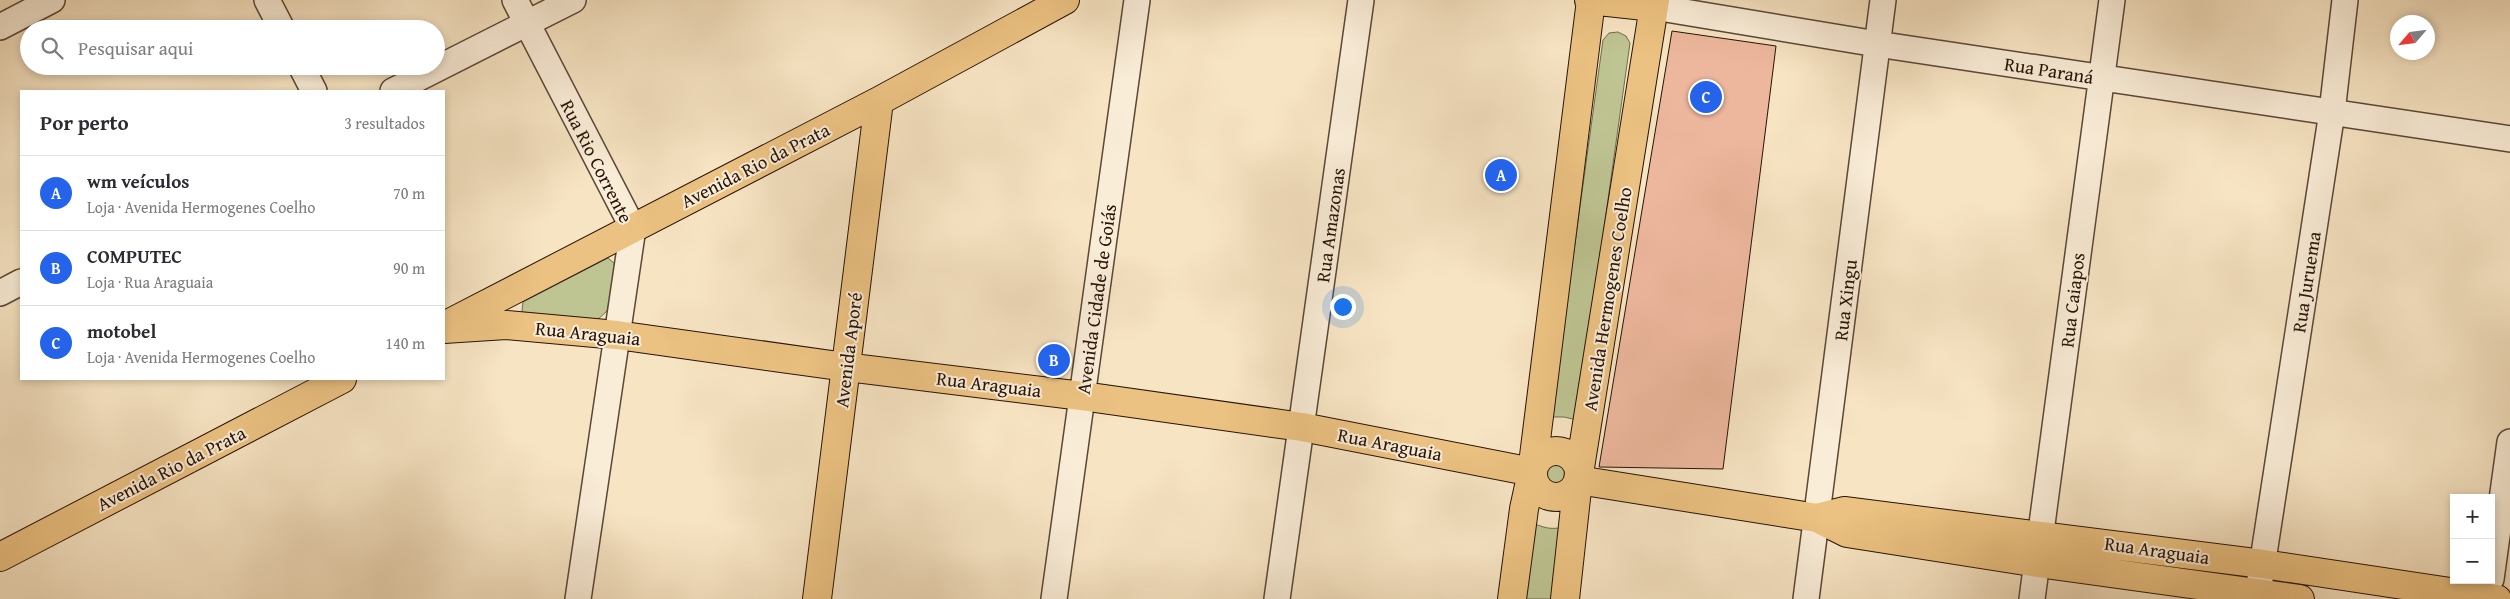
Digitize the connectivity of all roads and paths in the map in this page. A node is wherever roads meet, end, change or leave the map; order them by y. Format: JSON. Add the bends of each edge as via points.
{"nodes":[{"id":1,"x":52,"y":0,"type":"edge"},
{"id":2,"x":267,"y":0,"type":"edge"},
{"id":3,"x":515,"y":0,"type":"edge"},
{"id":4,"x":573,"y":0,"type":"edge"},
{"id":5,"x":1065,"y":0,"type":"edge"},
{"id":6,"x":1137,"y":0,"type":"edge"},
{"id":7,"x":1361,"y":0,"type":"edge"},
{"id":8,"x":1590,"y":0,"type":"edge"},
{"id":9,"x":1883,"y":0,"type":"edge"},
{"id":10,"x":2112,"y":0,"type":"edge"},
{"id":11,"x":2345,"y":0,"type":"edge"},
{"id":12,"x":1655,"y":3,"type":"edge"},
{"id":13,"x":277,"y":20,"type":"edge"},
{"id":14,"x":528,"y":24,"type":"junction"},
{"id":15,"x":0,"y":27,"type":"edge"},
{"id":16,"x":1877,"y":44,"type":"junction"},
{"id":17,"x":445,"y":65,"type":"edge"},
{"id":18,"x":306,"y":75,"type":"edge"},
{"id":19,"x":425,"y":75,"type":"edge"},
{"id":20,"x":2101,"y":77,"type":"junction"},
{"id":21,"x":313,"y":90,"type":"edge"},
{"id":22,"x":395,"y":90,"type":"edge"},
{"id":23,"x":879,"y":101,"type":"junction"},
{"id":24,"x":2332,"y":112,"type":"junction"},
{"id":25,"x":2510,"y":139,"type":"edge"},
{"id":26,"x":633,"y":228,"type":"junction"},
{"id":27,"x":20,"y":283,"type":"edge"},
{"id":28,"x":0,"y":293,"type":"edge"},
{"id":29,"x":445,"y":327,"type":"edge"},
{"id":30,"x":445,"y":328,"type":"edge"},
{"id":31,"x":617,"y":335,"type":"junction"},
{"id":32,"x":846,"y":367,"type":"junction"},
{"id":33,"x":340,"y":380,"type":"edge"},
{"id":34,"x":1082,"y":396,"type":"junction"},
{"id":35,"x":1302,"y":427,"type":"junction"},
{"id":36,"x":2510,"y":442,"type":"edge"},
{"id":37,"x":1532,"y":472,"type":"junction"},
{"id":38,"x":1578,"y":480,"type":"junction"},
{"id":39,"x":1817,"y":518,"type":"junction"},
{"id":40,"x":2042,"y":534,"type":"junction"},
{"id":41,"x":0,"y":557,"type":"edge"},
{"id":42,"x":2038,"y":563,"type":"junction"},
{"id":43,"x":2263,"y":564,"type":"junction"},
{"id":44,"x":2491,"y":591,"type":"edge"},
{"id":45,"x":2258,"y":596,"type":"edge"},
{"id":46,"x":578,"y":599,"type":"edge"},
{"id":47,"x":817,"y":599,"type":"edge"},
{"id":48,"x":1054,"y":599,"type":"edge"},
{"id":49,"x":1277,"y":599,"type":"edge"},
{"id":50,"x":1512,"y":599,"type":"edge"},
{"id":51,"x":1565,"y":599,"type":"edge"},
{"id":52,"x":1806,"y":599,"type":"edge"},
{"id":53,"x":2032,"y":599,"type":"edge"},
{"id":54,"x":2300,"y":599,"type":"edge"}],
"edges":[{"from":1,"to":15,"type":"street"},
{"from":2,"to":13,"type":"street"},
{"from":3,"to":14,"type":"street","name":"Rua Rio Corrente"},
{"from":4,"to":14,"type":"street"},
{"from":5,"to":23,"type":"main road","name":"Avenida Rio da Prata"},
{"from":6,"to":34,"type":"street","name":"Avenida Cidade de Goiás"},
{"from":7,"to":35,"type":"street","name":"Rua Amazonas"},
{"from":8,"to":12,"type":"main road","name":"Rua Paraná"},
{"from":8,"to":37,"type":"main road"},
{"from":9,"to":16,"type":"street","name":"Rua Xingu"},
{"from":10,"to":20,"type":"street","name":"Rua Caiapos"},
{"from":11,"to":24,"type":"street","name":"Rua Juruema"},
{"from":12,"to":16,"type":"street","name":"Rua Paraná"},
{"from":12,"to":38,"type":"main road","name":"Avenida Hermogenes Coelho"},
{"from":14,"to":17,"type":"street"},
{"from":14,"to":26,"type":"street","name":"Rua Rio Corrente"},
{"from":16,"to":20,"type":"street","name":"Rua Paraná"},
{"from":16,"to":39,"type":"street","name":"Rua Xingu"},
{"from":18,"to":21,"type":"street"},
{"from":19,"to":22,"type":"street"},
{"from":20,"to":24,"type":"street","name":"Rua Paraná"},
{"from":20,"to":40,"type":"street","name":"Rua Caiapos"},
{"from":23,"to":26,"type":"main road","name":"Avenida Rio da Prata"},
{"from":23,"to":32,"type":"main road","name":"Avenida Aporé"},
{"from":24,"to":25,"type":"street","name":"Rua Paraná"},
{"from":24,"to":43,"type":"street","name":"Rua Juruema"},
{"from":26,"to":29,"type":"main road","name":"Avenida Rio da Prata"},
{"from":26,"to":31,"type":"street","name":"Rua Rio Corrente"},
{"from":27,"to":28,"type":"street"},
{"from":30,"to":31,"type":"main road","name":"Rua Araguaia","via":[[506,325]]},
{"from":31,"to":32,"type":"main road","name":"Rua Araguaia"},
{"from":31,"to":46,"type":"street","name":"Rua Rio Corrente"},
{"from":32,"to":34,"type":"main road","name":"Rua Araguaia"},
{"from":32,"to":47,"type":"main road","name":"Avenida Aporé"},
{"from":33,"to":41,"type":"main road","name":"Avenida Rio da Prata"},
{"from":34,"to":35,"type":"main road","name":"Rua Araguaia"},
{"from":34,"to":48,"type":"street","name":"Avenida Cidade de Goiás"},
{"from":35,"to":37,"type":"main road","name":"Rua Araguaia"},
{"from":35,"to":49,"type":"street","name":"Rua Amazonas"},
{"from":36,"to":44,"type":"street"},
{"from":37,"to":38,"type":"main road","via":[[1539,457],[1546,452],[1562,451],[1578,465]]},
{"from":37,"to":50,"type":"main road"},
{"from":38,"to":39,"type":"main road","name":"Rua Araguaia"},
{"from":38,"to":51,"type":"main road","name":"Avenida Hermogenes Coelho"},
{"from":39,"to":40,"type":"main road","name":"Rua Araguaia","via":[[1844,511]]},
{"from":39,"to":42,"type":"main road","name":"Rua Araguaia","via":[[1846,532]]},
{"from":39,"to":52,"type":"street","name":"Rua Xingu"},
{"from":40,"to":42,"type":"street","name":"Rua Caiapos"},
{"from":40,"to":43,"type":"main road","name":"Rua Araguaia"},
{"from":42,"to":45,"type":"main road","name":"Rua Araguaia"},
{"from":42,"to":53,"type":"street","name":"Rua Caiapos"},
{"from":43,"to":44,"type":"main road","name":"Rua Araguaia"},
{"from":43,"to":45,"type":"street","name":"Rua Juruema"},
{"from":45,"to":54,"type":"main road","name":"Rua Araguaia"}]}
